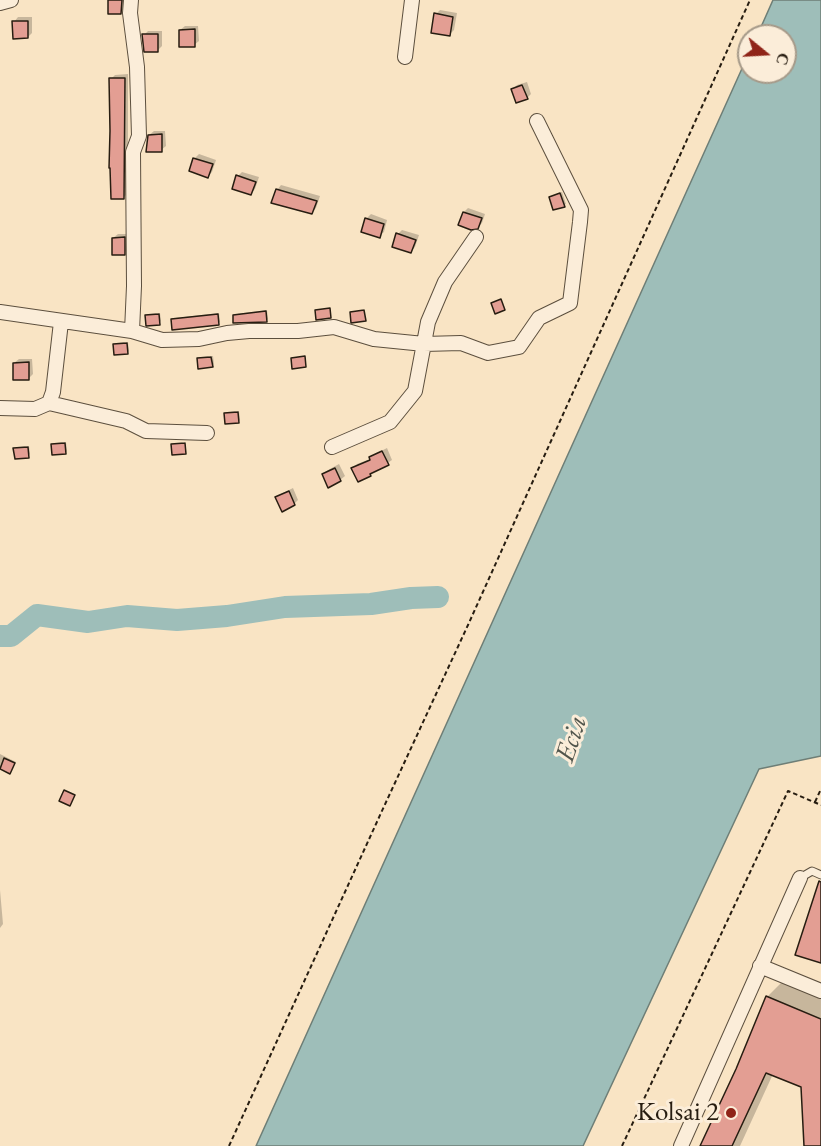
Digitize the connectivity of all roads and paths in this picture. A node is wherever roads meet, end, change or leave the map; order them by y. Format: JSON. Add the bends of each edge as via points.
{"nodes":[{"id":1,"x":11,"y":0,"type":"edge"},
{"id":2,"x":131,"y":0,"type":"edge"},
{"id":3,"x":412,"y":0,"type":"edge"},
{"id":4,"x":750,"y":0,"type":"edge"},
{"id":5,"x":0,"y":3,"type":"edge"},
{"id":6,"x":405,"y":57,"type":"dead end"},
{"id":7,"x":537,"y":122,"type":"dead end"},
{"id":8,"x":476,"y":237,"type":"dead end"},
{"id":9,"x":0,"y":312,"type":"edge"},
{"id":10,"x":61,"y":322,"type":"junction"},
{"id":11,"x":132,"y":331,"type":"junction"},
{"id":12,"x":424,"y":345,"type":"junction"},
{"id":13,"x":49,"y":402,"type":"junction"},
{"id":14,"x":0,"y":408,"type":"edge"},
{"id":15,"x":207,"y":433,"type":"dead end"},
{"id":16,"x":332,"y":447,"type":"dead end"},
{"id":17,"x":821,"y":789,"type":"edge"},
{"id":18,"x":815,"y":802,"type":"junction"},
{"id":19,"x":821,"y":805,"type":"edge"},
{"id":20,"x":821,"y":874,"type":"edge"},
{"id":21,"x":800,"y":878,"type":"joint"},
{"id":22,"x":760,"y":966,"type":"junction"},
{"id":23,"x":821,"y":991,"type":"edge"},
{"id":24,"x":229,"y":1146,"type":"edge"},
{"id":25,"x":622,"y":1146,"type":"edge"},
{"id":26,"x":681,"y":1146,"type":"edge"}],
"edges":[{"from":1,"to":5,"type":"street"},
{"from":2,"to":11,"type":"street","via":[[139,136],[133,152]]},
{"from":3,"to":6,"type":"street"},
{"from":4,"to":24,"type":"path"},
{"from":7,"to":12,"type":"street","via":[[581,210],[570,303],[539,318],[519,347],[488,353],[461,343]]},
{"from":8,"to":12,"type":"street","via":[[445,282],[428,322]]},
{"from":9,"to":10,"type":"street"},
{"from":10,"to":11,"type":"street"},
{"from":10,"to":13,"type":"street"},
{"from":11,"to":12,"type":"street","via":[[162,340],[334,327],[374,339]]},
{"from":12,"to":16,"type":"street","via":[[415,392],[390,422]]},
{"from":13,"to":14,"type":"street","via":[[35,409]]},
{"from":13,"to":15,"type":"street","via":[[126,421],[146,431]]},
{"from":17,"to":18,"type":"path"},
{"from":18,"to":19,"type":"path"},
{"from":18,"to":25,"type":"path","via":[[788,790]]},
{"from":20,"to":21,"type":"lane","via":[[812,871]]},
{"from":21,"to":22,"type":"street"},
{"from":22,"to":23,"type":"street"},
{"from":22,"to":26,"type":"street"}]}
